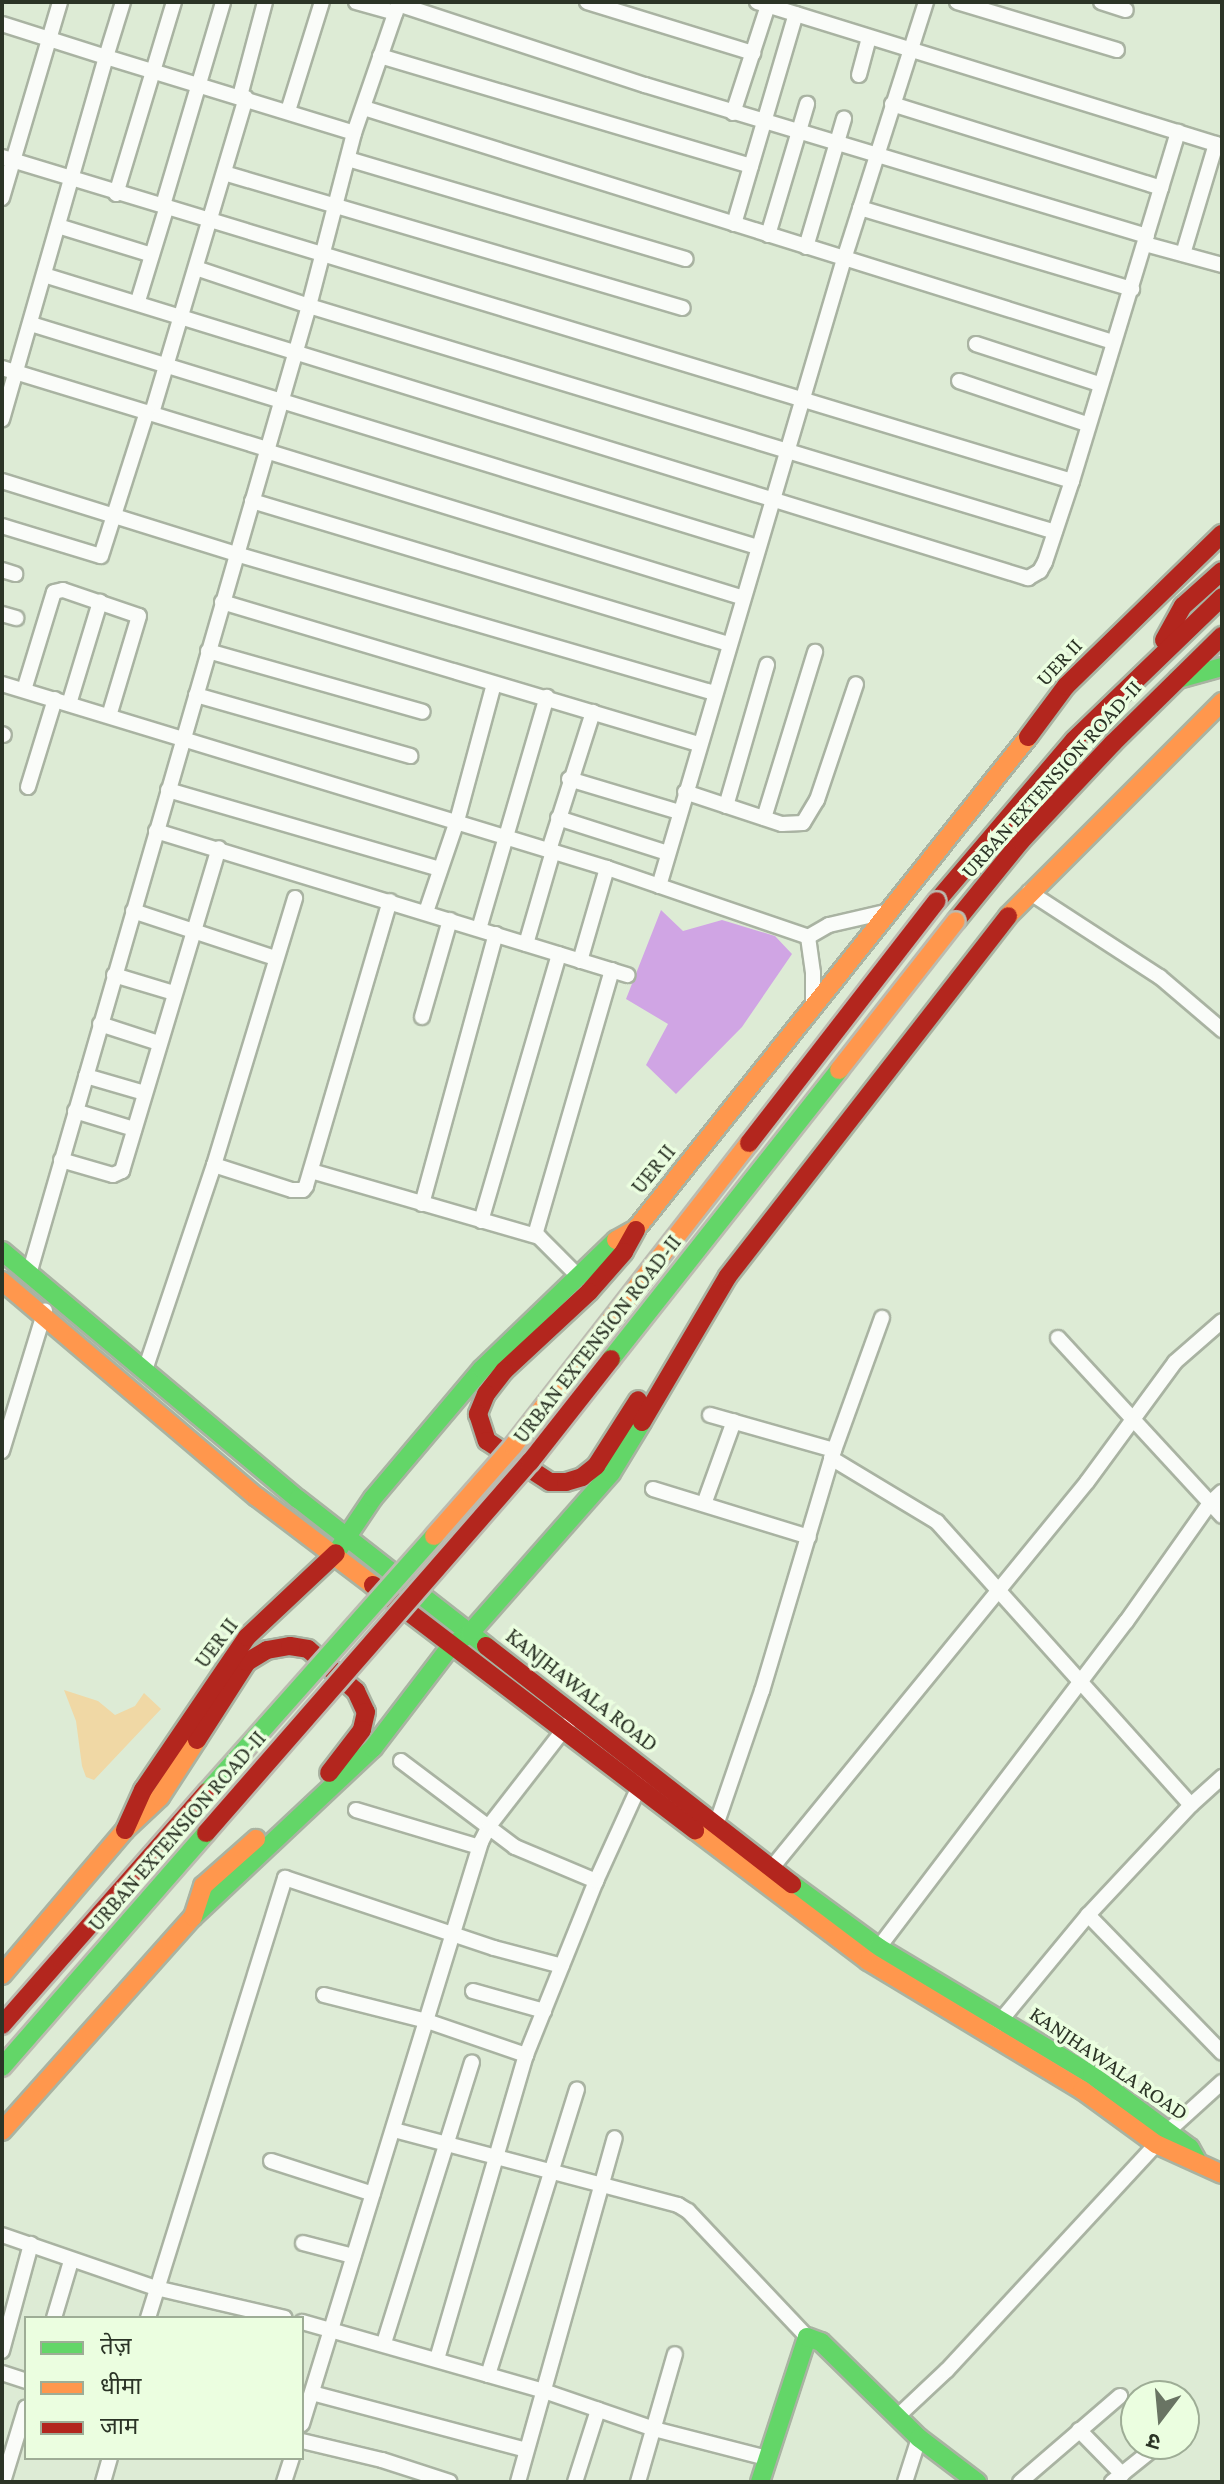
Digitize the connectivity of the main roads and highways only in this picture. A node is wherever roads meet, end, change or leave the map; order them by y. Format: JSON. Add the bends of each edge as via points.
{"nodes":[{"id":1,"x":1222,"y":534,"type":"edge"},
{"id":2,"x":1222,"y":571,"type":"edge"},
{"id":3,"x":1222,"y":597,"type":"edge"},
{"id":4,"x":1222,"y":636,"type":"edge"},
{"id":5,"x":1153,"y":661,"type":"junction"},
{"id":6,"x":1222,"y":667,"type":"edge"},
{"id":7,"x":1174,"y":680,"type":"junction"},
{"id":8,"x":1222,"y":702,"type":"edge"},
{"id":9,"x":636,"y":1229,"type":"junction"},
{"id":10,"x":2,"y":1251,"type":"edge"},
{"id":11,"x":728,"y":1276,"type":"junction"},
{"id":12,"x":2,"y":1281,"type":"edge"},
{"id":13,"x":349,"y":1538,"type":"junction"},
{"id":14,"x":334,"y":1556,"type":"junction"},
{"id":15,"x":470,"y":1633,"type":"junction"},
{"id":16,"x":451,"y":1646,"type":"junction"},
{"id":17,"x":569,"y":1724,"type":"junction"},
{"id":18,"x":125,"y":1830,"type":"junction"},
{"id":19,"x":193,"y":1917,"type":"junction"},
{"id":20,"x":2,"y":1975,"type":"edge"},
{"id":21,"x":2,"y":2025,"type":"edge"},
{"id":22,"x":2,"y":2067,"type":"edge"},
{"id":23,"x":2,"y":2131,"type":"edge"},
{"id":24,"x":1222,"y":2174,"type":"edge"},
{"id":25,"x":760,"y":2482,"type":"edge"},
{"id":26,"x":977,"y":2482,"type":"edge"}],
"edges":[{"from":1,"to":9,"type":"main road","name":"UER II","via":[[1066,686]]},
{"from":2,"to":5,"type":"main road","via":[[1183,606]]},
{"from":3,"to":5,"type":"main road","name":"URBAN EXTENSION ROAD-II"},
{"from":4,"to":7,"type":"main road","name":"URBAN EXTENSION ROAD-II"},
{"from":5,"to":21,"type":"main road","name":"URBAN EXTENSION ROAD-II","bridge":true,"via":[[1055,762],[937,901],[513,1446]]},
{"from":6,"to":7,"type":"main road"},
{"from":7,"to":22,"type":"main road","name":"URBAN EXTENSION ROAD-II","bridge":true,"via":[[1021,841],[530,1462]]},
{"from":8,"to":11,"type":"main road","via":[[1029,892]]},
{"from":9,"to":11,"type":"main road","via":[[624,1252],[589,1292],[504,1371],[478,1414],[487,1441],[550,1482],[582,1477],[596,1466],[694,1313]]},
{"from":9,"to":13,"type":"main road","name":"UER II","via":[[610,1243],[482,1369],[373,1498]]},
{"from":10,"to":13,"type":"main road","name":"KANJHAWALA ROAD"},
{"from":11,"to":15,"type":"main road","via":[[611,1473]]},
{"from":12,"to":14,"type":"main road","name":"KANJHAWALA ROAD"},
{"from":13,"to":14,"type":"main road","name":"UER II"},
{"from":13,"to":15,"type":"main road","name":"KANJHAWALA ROAD"},
{"from":14,"to":16,"type":"main road","name":"KANJHAWALA ROAD"},
{"from":14,"to":18,"type":"main road","name":"UER II","via":[[247,1637],[143,1790]]},
{"from":15,"to":16,"type":"main road"},
{"from":15,"to":17,"type":"main road","name":"KANJHAWALA ROAD"},
{"from":16,"to":17,"type":"main road","name":"KANJHAWALA ROAD"},
{"from":16,"to":19,"type":"main road","via":[[373,1748]]},
{"from":17,"to":24,"type":"main road","name":"KANJHAWALA ROAD","via":[[873,1954],[1092,2075],[1162,2137],[1190,2148],[1196,2159]]},
{"from":18,"to":19,"type":"main road","via":[[160,1797],[247,1662],[267,1650],[308,1649],[356,1691],[366,1712],[362,1730],[340,1763],[203,1886]]},
{"from":18,"to":20,"type":"main road"},
{"from":19,"to":23,"type":"main road"},
{"from":25,"to":26,"type":"main road","via":[[807,2337],[821,2342],[919,2438]]}]}
